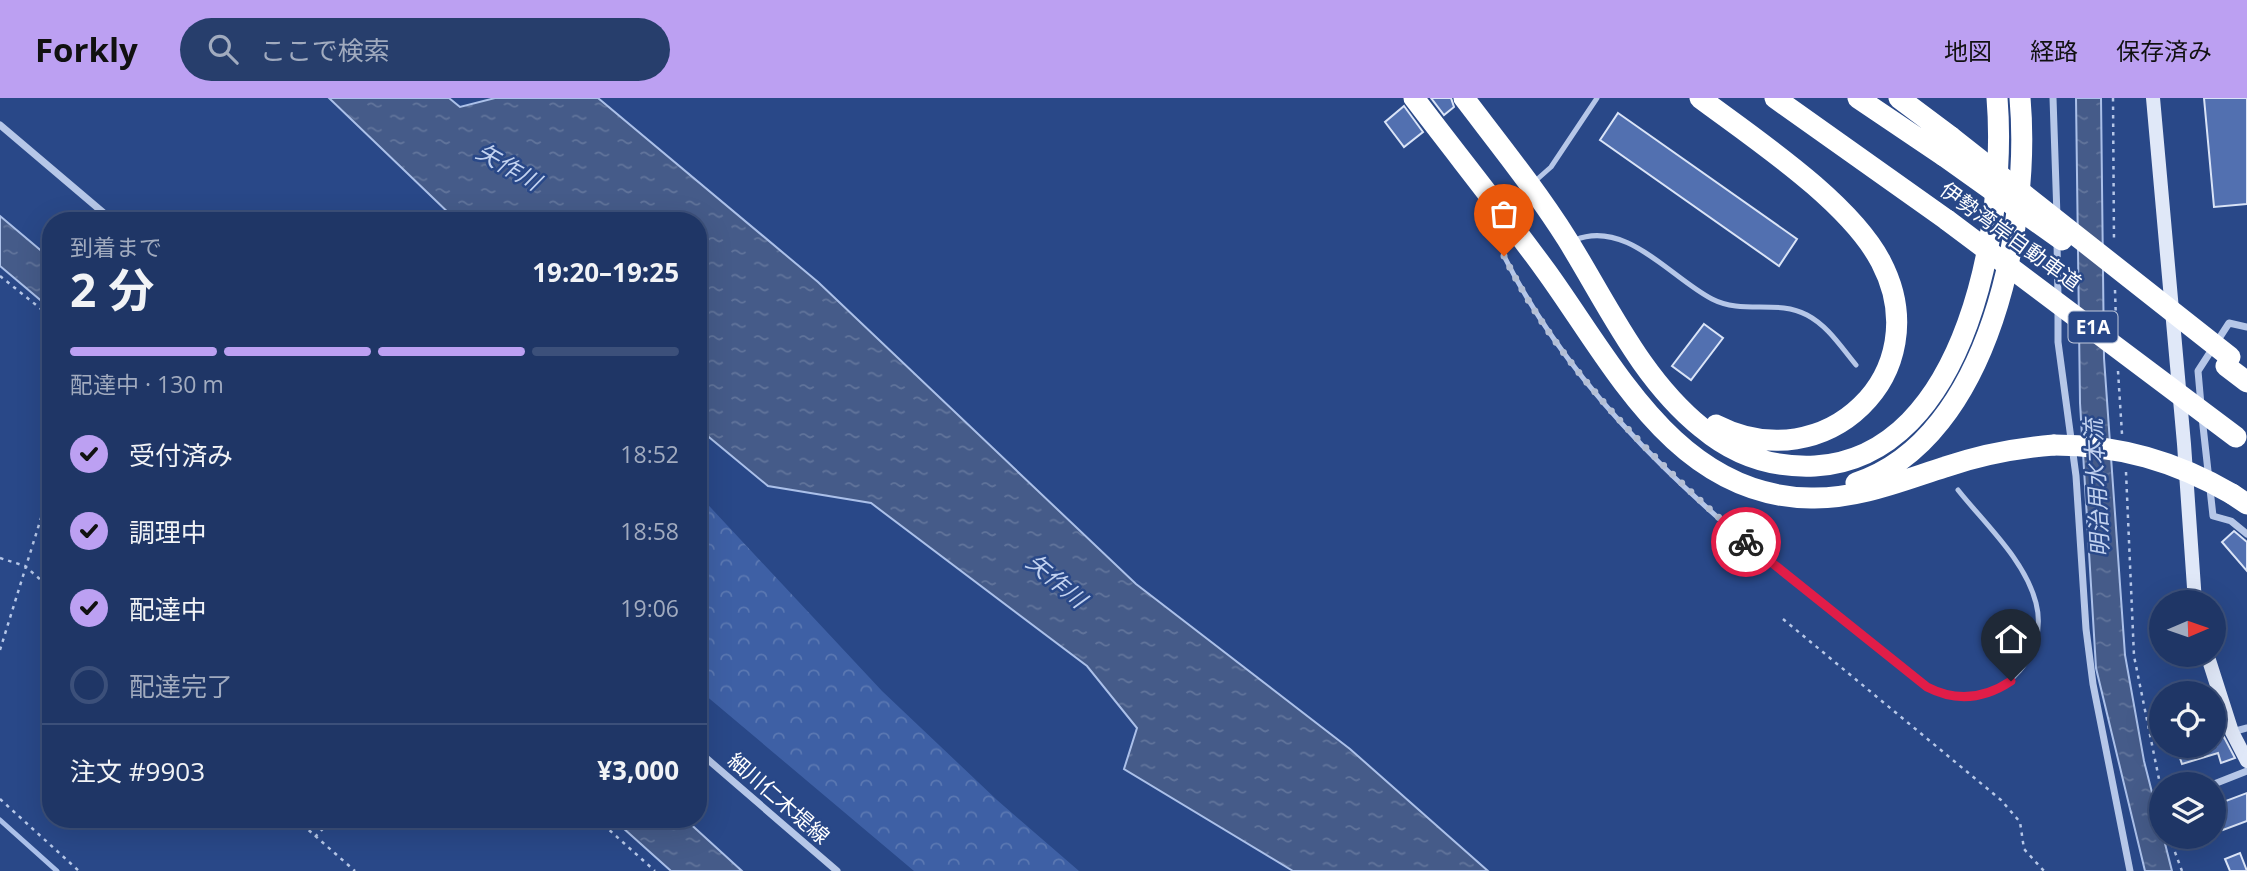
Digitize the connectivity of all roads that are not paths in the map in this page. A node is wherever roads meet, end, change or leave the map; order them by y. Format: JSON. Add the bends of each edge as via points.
{"nodes":[{"id":1,"x":1414,"y":98,"type":"edge"},
{"id":2,"x":1464,"y":98,"type":"edge"},
{"id":3,"x":1597,"y":98,"type":"edge"},
{"id":4,"x":1700,"y":98,"type":"edge"},
{"id":5,"x":1775,"y":98,"type":"edge"},
{"id":6,"x":1858,"y":98,"type":"edge"},
{"id":7,"x":1899,"y":98,"type":"edge"},
{"id":8,"x":1997,"y":98,"type":"edge"},
{"id":9,"x":2020,"y":98,"type":"edge"},
{"id":10,"x":2053,"y":98,"type":"edge"},
{"id":11,"x":2153,"y":98,"type":"edge"},
{"id":12,"x":0,"y":125,"type":"edge"},
{"id":13,"x":1948,"y":147,"type":"junction"},
{"id":14,"x":1531,"y":185,"type":"junction"},
{"id":15,"x":103,"y":212,"type":"edge"},
{"id":16,"x":1514,"y":228,"type":"junction"},
{"id":17,"x":1569,"y":243,"type":"junction"},
{"id":18,"x":2247,"y":327,"type":"edge"},
{"id":19,"x":2228,"y":361,"type":"junction"},
{"id":20,"x":1856,"y":365,"type":"dead end"},
{"id":21,"x":2247,"y":371,"type":"edge"},
{"id":22,"x":1653,"y":377,"type":"junction"},
{"id":23,"x":2247,"y":382,"type":"edge"},
{"id":24,"x":2241,"y":442,"type":"edge"},
{"id":25,"x":1707,"y":464,"type":"junction"},
{"id":26,"x":1958,"y":490,"type":"dead end"},
{"id":27,"x":2240,"y":499,"type":"edge"},
{"id":28,"x":2247,"y":534,"type":"edge"},
{"id":29,"x":2193,"y":590,"type":"edge"},
{"id":30,"x":2211,"y":667,"type":"edge"},
{"id":31,"x":2247,"y":728,"type":"edge"},
{"id":32,"x":2232,"y":732,"type":"junction"},
{"id":33,"x":707,"y":759,"type":"edge"},
{"id":34,"x":2247,"y":761,"type":"edge"},
{"id":35,"x":2247,"y":771,"type":"edge"},
{"id":36,"x":2226,"y":779,"type":"edge"},
{"id":37,"x":837,"y":871,"type":"edge"},
{"id":38,"x":2130,"y":871,"type":"edge"}],
"edges":[{"from":1,"to":16,"type":"highway"},
{"from":2,"to":14,"type":"highway"},
{"from":3,"to":14,"type":"lane","via":[[1551,167]]},
{"from":4,"to":22,"type":"highway","via":[[1808,182],[1866,238],[1891,284],[1898,328],[1894,353],[1885,377],[1853,416],[1807,438],[1780,441],[1732,434]]},
{"from":5,"to":24,"type":"highway","name":"伊勢湾岸自動車道","number":"E1A","bridge":true,"via":[[1947,220]]},
{"from":6,"to":13,"type":"highway","name":"伊勢湾岸自動車道"},
{"from":7,"to":13,"type":"highway"},
{"from":8,"to":22,"type":"highway","via":[[1997,184],[1976,296],[1943,375],[1916,416],[1898,433],[1881,446],[1843,462],[1803,466],[1761,461],[1701,428]]},
{"from":9,"to":25,"type":"highway","via":[[2020,192],[2005,273],[1969,375],[1935,430],[1899,463],[1835,488],[1770,487]]},
{"from":10,"to":38,"type":"street","via":[[2058,342],[2076,476],[2086,629]]},
{"from":11,"to":29,"type":"street"},
{"from":12,"to":15,"type":"street"},
{"from":13,"to":19,"type":"highway","bridge":true},
{"from":14,"to":17,"type":"highway"},
{"from":16,"to":25,"type":"highway","via":[[1625,388],[1664,432]]},
{"from":16,"to":26,"type":"lane","via":[[1502,249],[1510,267],[1585,382],[1625,428],[1762,555],[1913,677],[1940,694],[1971,697],[1999,689],[2021,670],[2036,640],[2038,607],[2026,575]]},
{"from":17,"to":20,"type":"lane","via":[[1596,234],[1618,238],[1728,306],[1795,309],[1820,323]]},
{"from":17,"to":22,"type":"highway"},
{"from":18,"to":28,"type":"street","via":[[2230,323],[2198,371],[2213,516],[2231,521]]},
{"from":19,"to":21,"type":"highway"},
{"from":19,"to":23,"type":"highway"},
{"from":25,"to":27,"type":"highway","bridge":true,"via":[[1767,493],[1835,498],[2000,452],[2054,445],[2105,447],[2157,458]]},
{"from":30,"to":32,"type":"street"},
{"from":31,"to":32,"type":"street"},
{"from":32,"to":34,"type":"street"},
{"from":33,"to":37,"type":"street","name":"細川仁木堤線"},
{"from":35,"to":36,"type":"street"}]}
